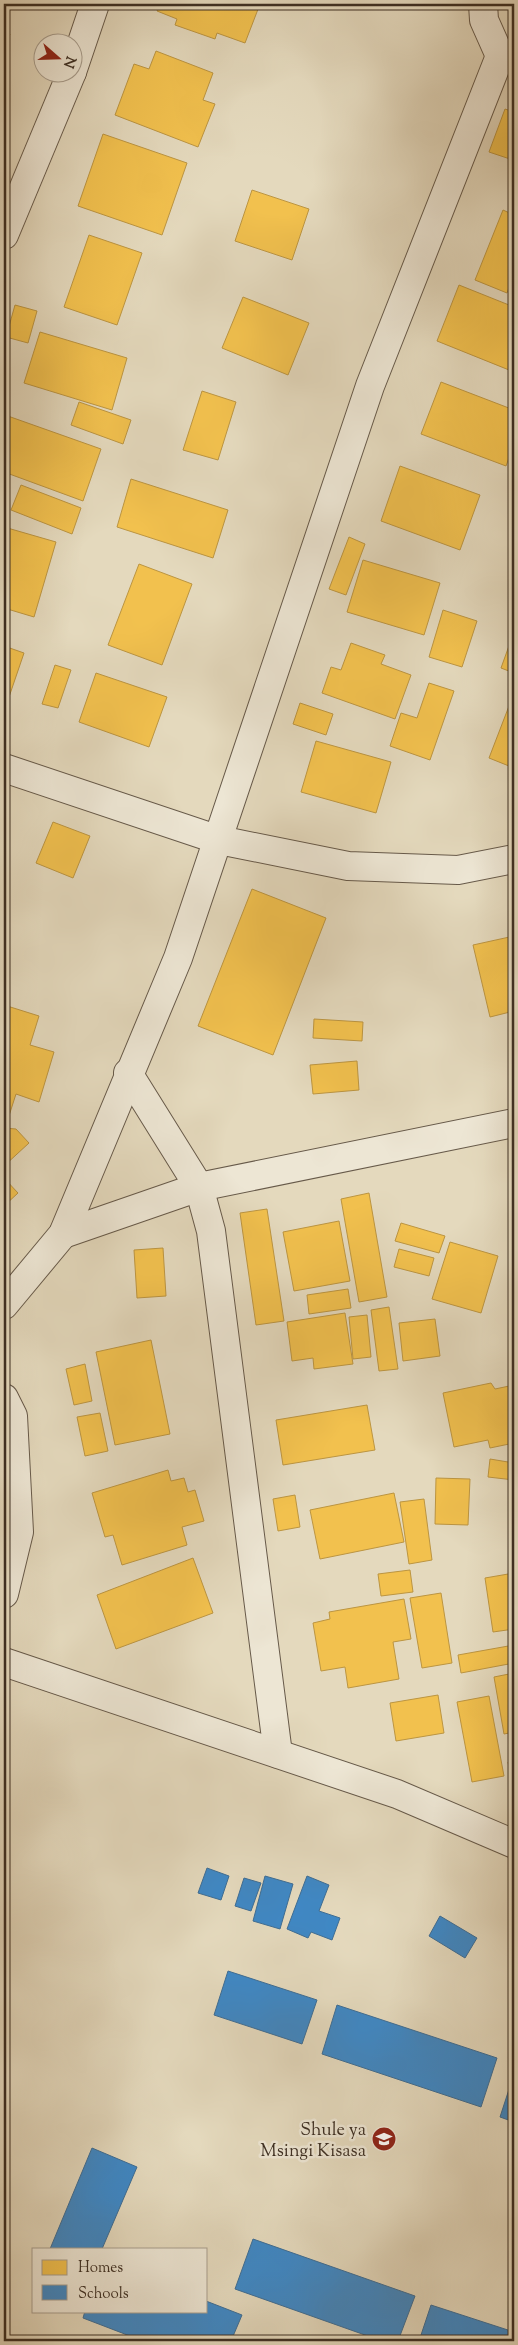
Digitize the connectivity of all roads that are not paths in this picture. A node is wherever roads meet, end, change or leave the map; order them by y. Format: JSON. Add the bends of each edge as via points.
{"nodes":[{"id":1,"x":95,"y":4,"type":"edge"},
{"id":2,"x":483,"y":4,"type":"edge"},
{"id":3,"x":82,"y":42,"type":"edge"},
{"id":4,"x":507,"y":58,"type":"edge"},
{"id":5,"x":68,"y":82,"type":"edge"},
{"id":6,"x":4,"y":235,"type":"edge"},
{"id":7,"x":4,"y":768,"type":"edge"},
{"id":8,"x":219,"y":840,"type":"junction"},
{"id":9,"x":514,"y":859,"type":"edge"},
{"id":10,"x":128,"y":1073,"type":"junction"},
{"id":11,"x":514,"y":1123,"type":"edge"},
{"id":12,"x":200,"y":1187,"type":"junction"},
{"id":13,"x":62,"y":1234,"type":"junction"},
{"id":14,"x":4,"y":1305,"type":"edge"},
{"id":15,"x":4,"y":1398,"type":"edge"},
{"id":16,"x":4,"y":1594,"type":"edge"},
{"id":17,"x":4,"y":1662,"type":"edge"},
{"id":18,"x":278,"y":1754,"type":"junction"},
{"id":19,"x":514,"y":1844,"type":"edge"}],
"edges":[{"from":1,"to":3,"type":"street"},
{"from":2,"to":4,"type":"street","via":[[484,20]]},
{"from":4,"to":8,"type":"street","via":[[370,386]]},
{"from":5,"to":6,"type":"street"},
{"from":7,"to":8,"type":"street"},
{"from":8,"to":9,"type":"street","via":[[348,866],[458,870]]},
{"from":8,"to":10,"type":"street","via":[[178,958]]},
{"from":10,"to":12,"type":"street"},
{"from":10,"to":13,"type":"street"},
{"from":11,"to":12,"type":"street"},
{"from":12,"to":13,"type":"street"},
{"from":12,"to":18,"type":"street","via":[[211,1231]]},
{"from":13,"to":14,"type":"street"},
{"from":15,"to":16,"type":"street","via":[[13,1416],[20,1532]]},
{"from":17,"to":18,"type":"street"},
{"from":18,"to":19,"type":"street","via":[[397,1794]]}]}
